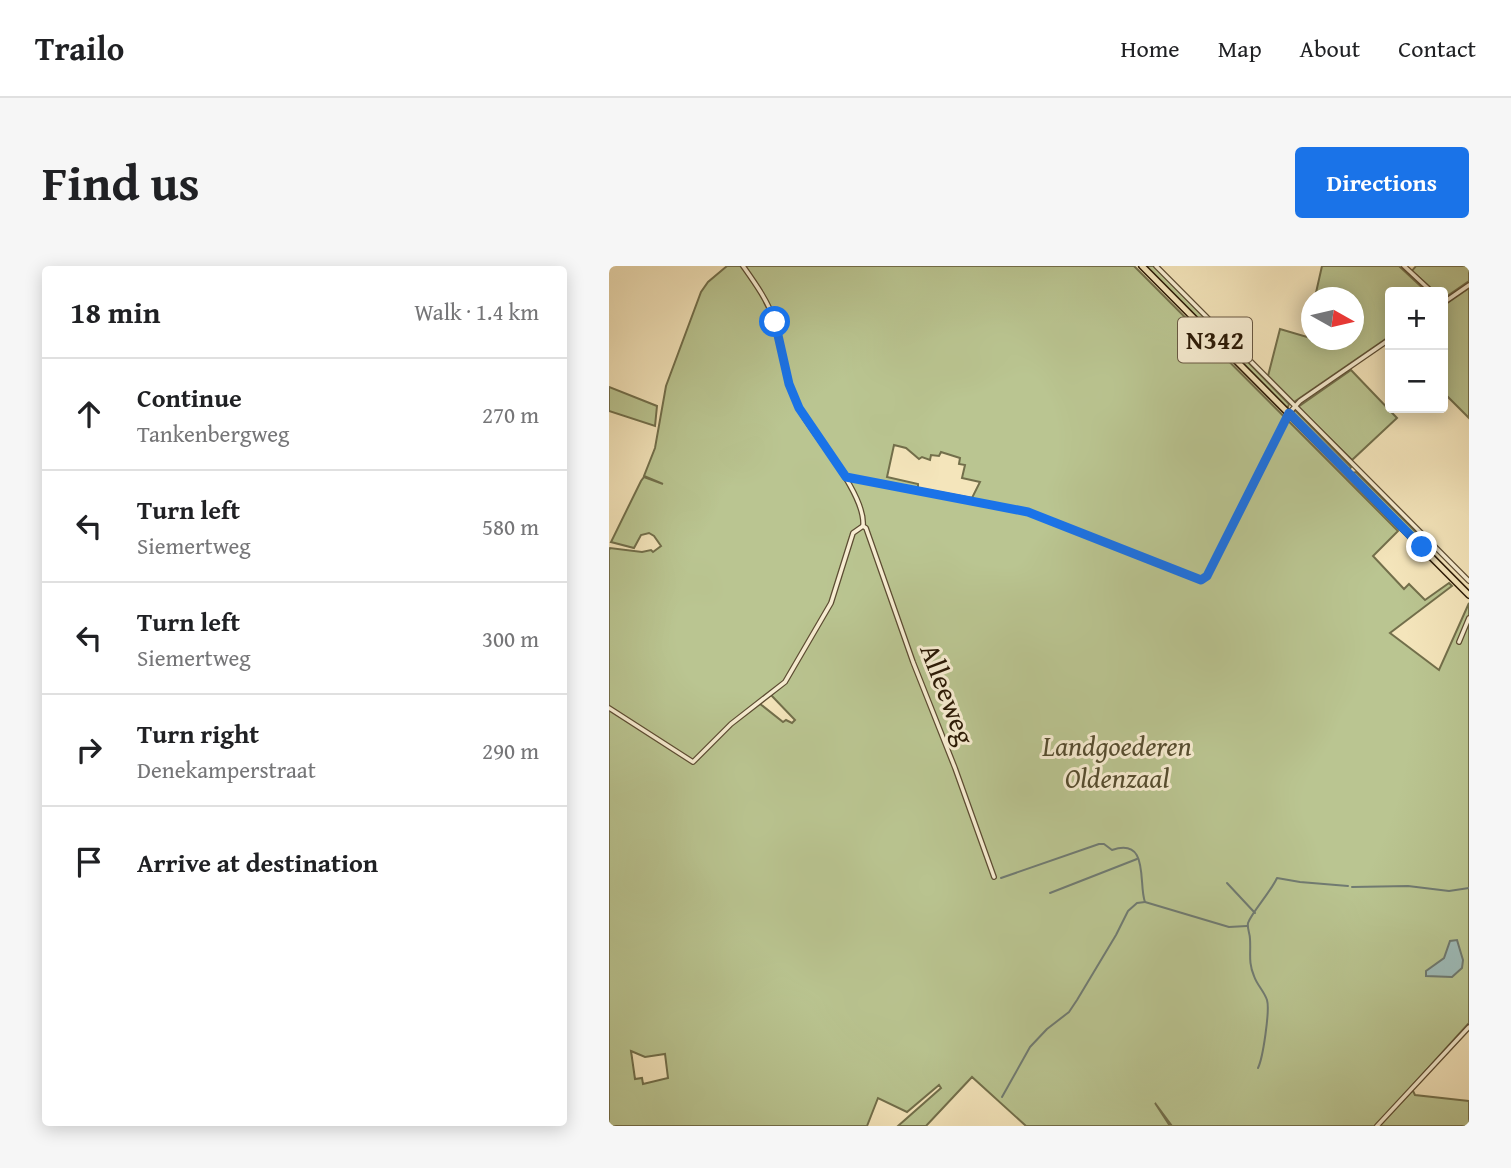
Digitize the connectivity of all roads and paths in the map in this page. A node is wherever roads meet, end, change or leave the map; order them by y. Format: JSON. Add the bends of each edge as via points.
{"nodes":[{"id":1,"x":743,"y":266,"type":"edge"},
{"id":2,"x":1142,"y":266,"type":"edge"},
{"id":3,"x":1156,"y":266,"type":"edge"},
{"id":4,"x":1404,"y":266,"type":"edge"},
{"id":5,"x":1469,"y":285,"type":"edge"},
{"id":6,"x":1427,"y":287,"type":"edge"},
{"id":7,"x":1448,"y":300,"type":"edge"},
{"id":8,"x":1385,"y":342,"type":"edge"},
{"id":9,"x":1294,"y":406,"type":"junction"},
{"id":10,"x":1289,"y":413,"type":"junction"},
{"id":11,"x":1355,"y":467,"type":"junction"},
{"id":12,"x":1348,"y":474,"type":"junction"},
{"id":13,"x":846,"y":477,"type":"junction"},
{"id":14,"x":863,"y":526,"type":"junction"},
{"id":15,"x":1429,"y":542,"type":"junction"},
{"id":16,"x":1422,"y":547,"type":"junction"},
{"id":17,"x":1469,"y":581,"type":"edge"},
{"id":18,"x":1469,"y":595,"type":"edge"},
{"id":19,"x":1469,"y":618,"type":"edge"},
{"id":20,"x":1459,"y":642,"type":"dead end"},
{"id":21,"x":609,"y":708,"type":"edge"},
{"id":22,"x":994,"y":877,"type":"dead end"},
{"id":23,"x":1469,"y":1027,"type":"edge"},
{"id":24,"x":1377,"y":1126,"type":"edge"}],
"edges":[{"from":1,"to":13,"type":"street","name":"Alleeweg","via":[[771,312],[799,408]]},
{"from":2,"to":10,"type":"main road","number":"N342"},
{"from":3,"to":9,"type":"street"},
{"from":4,"to":6,"type":"street"},
{"from":5,"to":7,"type":"street"},
{"from":8,"to":9,"type":"street"},
{"from":9,"to":10,"type":"street"},
{"from":9,"to":11,"type":"street"},
{"from":10,"to":12,"type":"main road","number":"N342"},
{"from":10,"to":13,"type":"street","via":[[1201,580],[1028,512]]},
{"from":11,"to":12,"type":"street"},
{"from":11,"to":15,"type":"street"},
{"from":12,"to":16,"type":"main road","number":"N342"},
{"from":13,"to":14,"type":"street","name":"Alleeweg"},
{"from":14,"to":21,"type":"street","via":[[853,533],[829,608],[785,682],[731,724],[693,762]]},
{"from":14,"to":22,"type":"street","name":"Alleeweg"},
{"from":15,"to":16,"type":"street"},
{"from":15,"to":17,"type":"street"},
{"from":16,"to":18,"type":"main road","number":"N342"},
{"from":19,"to":20,"type":"street"},
{"from":23,"to":24,"type":"street"}]}
